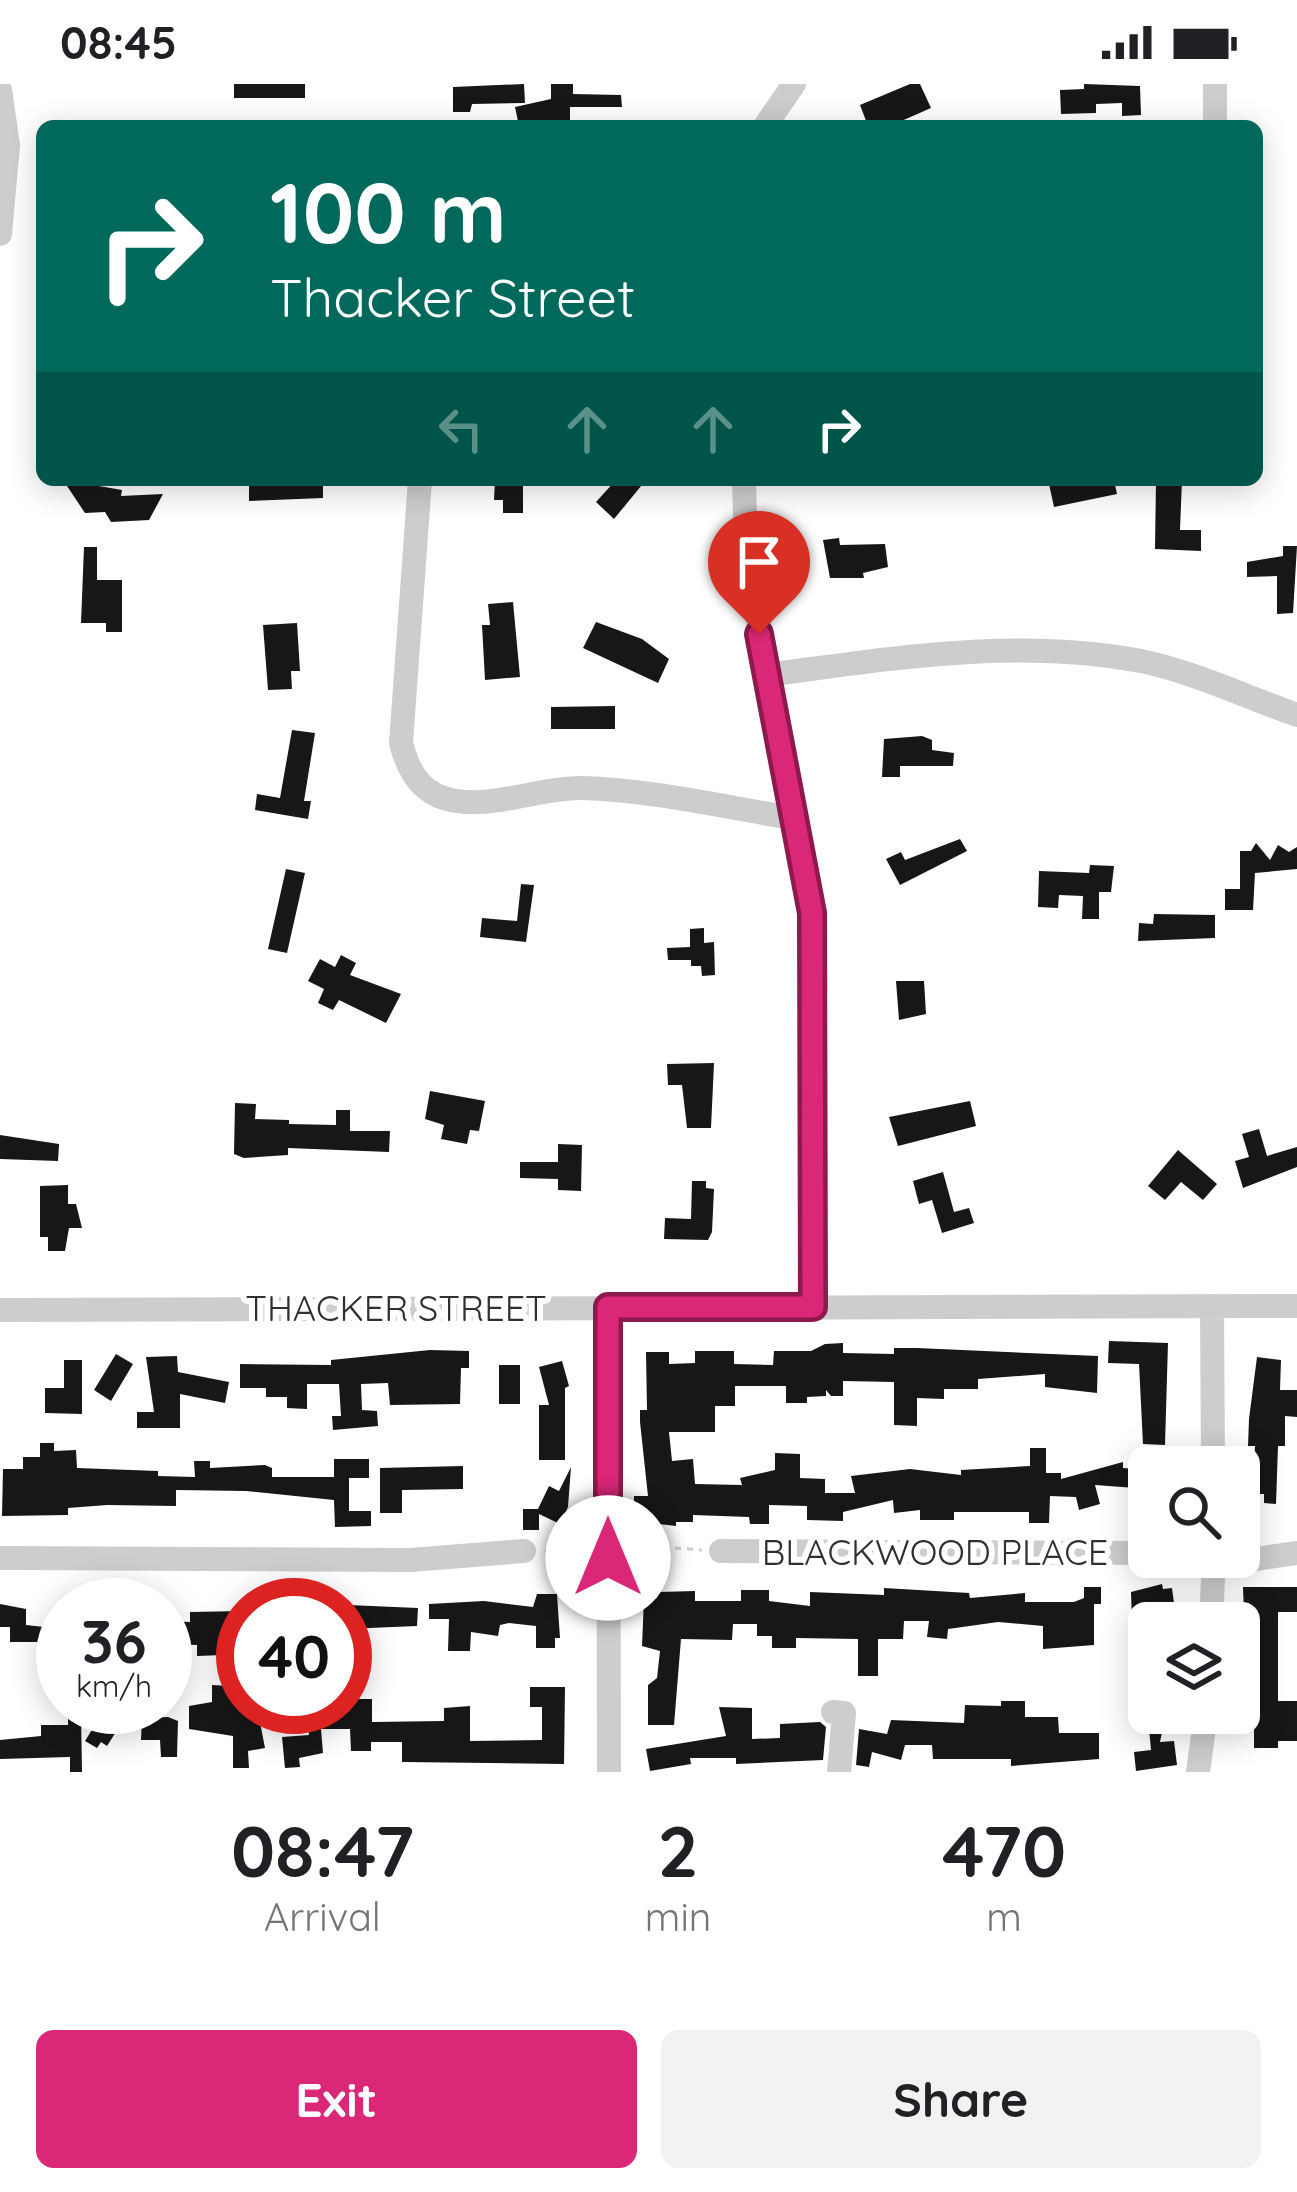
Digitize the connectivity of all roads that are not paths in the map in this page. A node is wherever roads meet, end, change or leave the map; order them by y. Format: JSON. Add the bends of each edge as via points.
{"nodes":[{"id":1,"x":794,"y":84,"type":"edge"},
{"id":2,"x":1215,"y":84,"type":"edge"},
{"id":3,"x":0,"y":91,"type":"edge"},
{"id":4,"x":769,"y":120,"type":"edge"},
{"id":5,"x":1215,"y":120,"type":"edge"},
{"id":6,"x":0,"y":234,"type":"edge"},
{"id":7,"x":420,"y":486,"type":"edge"},
{"id":8,"x":744,"y":486,"type":"edge"},
{"id":9,"x":766,"y":675,"type":"junction"},
{"id":10,"x":1297,"y":715,"type":"edge"},
{"id":11,"x":793,"y":818,"type":"junction"},
{"id":12,"x":1212,"y":1306,"type":"junction"},
{"id":13,"x":1297,"y":1306,"type":"edge"},
{"id":14,"x":608,"y":1307,"type":"junction"},
{"id":15,"x":813,"y":1307,"type":"junction"},
{"id":16,"x":0,"y":1310,"type":"edge"},
{"id":17,"x":1214,"y":1446,"type":"edge"},
{"id":18,"x":524,"y":1551,"type":"road end"},
{"id":19,"x":722,"y":1551,"type":"road end"},
{"id":20,"x":1128,"y":1553,"type":"edge"},
{"id":21,"x":1297,"y":1553,"type":"edge"},
{"id":22,"x":1260,"y":1557,"type":"edge"},
{"id":23,"x":0,"y":1558,"type":"edge"},
{"id":24,"x":832,"y":1712,"type":"dead end"},
{"id":25,"x":1204,"y":1734,"type":"edge"},
{"id":26,"x":1209,"y":1734,"type":"edge"},
{"id":27,"x":608,"y":1772,"type":"edge"},
{"id":28,"x":839,"y":1772,"type":"edge"},
{"id":29,"x":1200,"y":1772,"type":"edge"},
{"id":30,"x":1215,"y":1772,"type":"edge"}],
"edges":[{"from":1,"to":4,"type":"street"},
{"from":2,"to":5,"type":"street"},
{"from":3,"to":6,"type":"street","via":[[8,145]]},
{"from":7,"to":11,"type":"street","via":[[401,743],[422,784],[443,798],[474,802],[579,788]]},
{"from":8,"to":9,"type":"street"},
{"from":9,"to":10,"type":"street","via":[[947,651],[1078,653],[1146,662]]},
{"from":9,"to":11,"type":"street"},
{"from":11,"to":15,"type":"street","via":[[812,913]]},
{"from":12,"to":13,"type":"street","name":"THACKER STREET"},
{"from":12,"to":15,"type":"street","name":"THACKER STREET"},
{"from":12,"to":17,"type":"street"},
{"from":14,"to":15,"type":"street","name":"THACKER STREET"},
{"from":14,"to":16,"type":"street","name":"THACKER STREET"},
{"from":14,"to":27,"type":"street"},
{"from":18,"to":23,"type":"street","via":[[411,1560]]},
{"from":19,"to":20,"type":"street","name":"BLACKWOOD PLACE"},
{"from":21,"to":22,"type":"street"},
{"from":24,"to":28,"type":"street","via":[[844,1713]]},
{"from":25,"to":29,"type":"street"},
{"from":26,"to":30,"type":"street"},
{"from":29,"to":30,"type":"street"}]}
